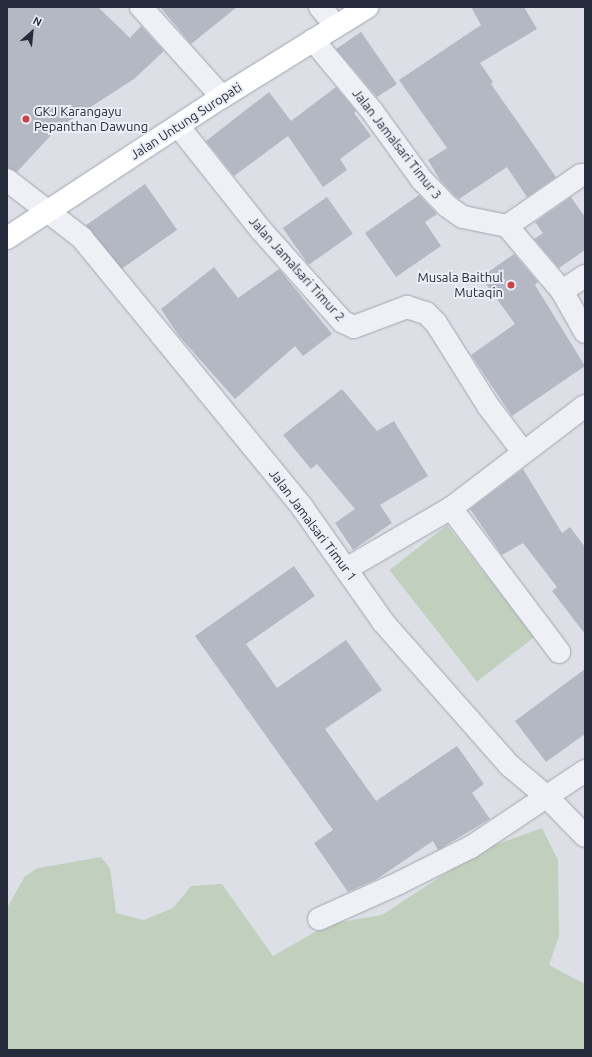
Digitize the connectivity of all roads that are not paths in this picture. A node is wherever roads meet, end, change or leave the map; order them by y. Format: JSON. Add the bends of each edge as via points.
{"nodes":[{"id":1,"x":141,"y":7,"type":"edge"},
{"id":2,"x":320,"y":7,"type":"edge"},
{"id":3,"x":367,"y":7,"type":"edge"},
{"id":4,"x":335,"y":25,"type":"junction"},
{"id":5,"x":313,"y":40,"type":"junction"},
{"id":6,"x":222,"y":97,"type":"junction"},
{"id":7,"x":179,"y":127,"type":"junction"},
{"id":8,"x":581,"y":175,"type":"dead end"},
{"id":9,"x":7,"y":180,"type":"edge"},
{"id":10,"x":45,"y":211,"type":"junction"},
{"id":11,"x":507,"y":226,"type":"junction"},
{"id":12,"x":7,"y":238,"type":"edge"},
{"id":13,"x":585,"y":276,"type":"edge"},
{"id":14,"x":562,"y":291,"type":"junction"},
{"id":15,"x":585,"y":332,"type":"edge"},
{"id":16,"x":585,"y":406,"type":"edge"},
{"id":17,"x":523,"y":452,"type":"junction"},
{"id":18,"x":451,"y":508,"type":"junction"},
{"id":19,"x":346,"y":569,"type":"junction"},
{"id":20,"x":559,"y":652,"type":"dead end"},
{"id":21,"x":585,"y":771,"type":"edge"},
{"id":22,"x":547,"y":797,"type":"junction"},
{"id":23,"x":585,"y":836,"type":"edge"},
{"id":24,"x":319,"y":919,"type":"dead end"}],
"edges":[{"from":1,"to":6,"type":"street"},
{"from":2,"to":4,"type":"street"},
{"from":3,"to":4,"type":"main road","name":"Jalan Untung Suropati"},
{"from":4,"to":5,"type":"main road","name":"Jalan Untung Suropati"},
{"from":5,"to":6,"type":"main road","name":"Jalan Untung Suropati"},
{"from":5,"to":11,"type":"street","name":"Jalan Jamalsari Timur 3","via":[[372,111],[422,180],[447,206],[463,217]]},
{"from":6,"to":7,"type":"main road","name":"Jalan Untung Suropati"},
{"from":7,"to":10,"type":"main road","name":"Jalan Untung Suropati"},
{"from":7,"to":17,"type":"street","name":"Jalan Jamalsari Timur 2","via":[[261,230],[343,322],[354,327],[407,307],[426,313],[436,323],[489,407]]},
{"from":8,"to":11,"type":"street"},
{"from":9,"to":10,"type":"street","name":"Jalan Jamalsari Timur 1"},
{"from":10,"to":12,"type":"main road","name":"Jalan Untung Suropati"},
{"from":10,"to":19,"type":"street","name":"Jalan Jamalsari Timur 1","via":[[82,238],[302,507]]},
{"from":11,"to":14,"type":"street"},
{"from":13,"to":14,"type":"street"},
{"from":14,"to":15,"type":"street"},
{"from":16,"to":17,"type":"street"},
{"from":17,"to":18,"type":"street"},
{"from":18,"to":19,"type":"street"},
{"from":18,"to":20,"type":"street"},
{"from":19,"to":22,"type":"street","name":"Jalan Jamalsari Timur 1","via":[[398,640],[509,765]]},
{"from":21,"to":22,"type":"street"},
{"from":22,"to":23,"type":"street","name":"Jalan Jamalsari Timur 1"},
{"from":22,"to":24,"type":"street","via":[[471,847]]}]}
